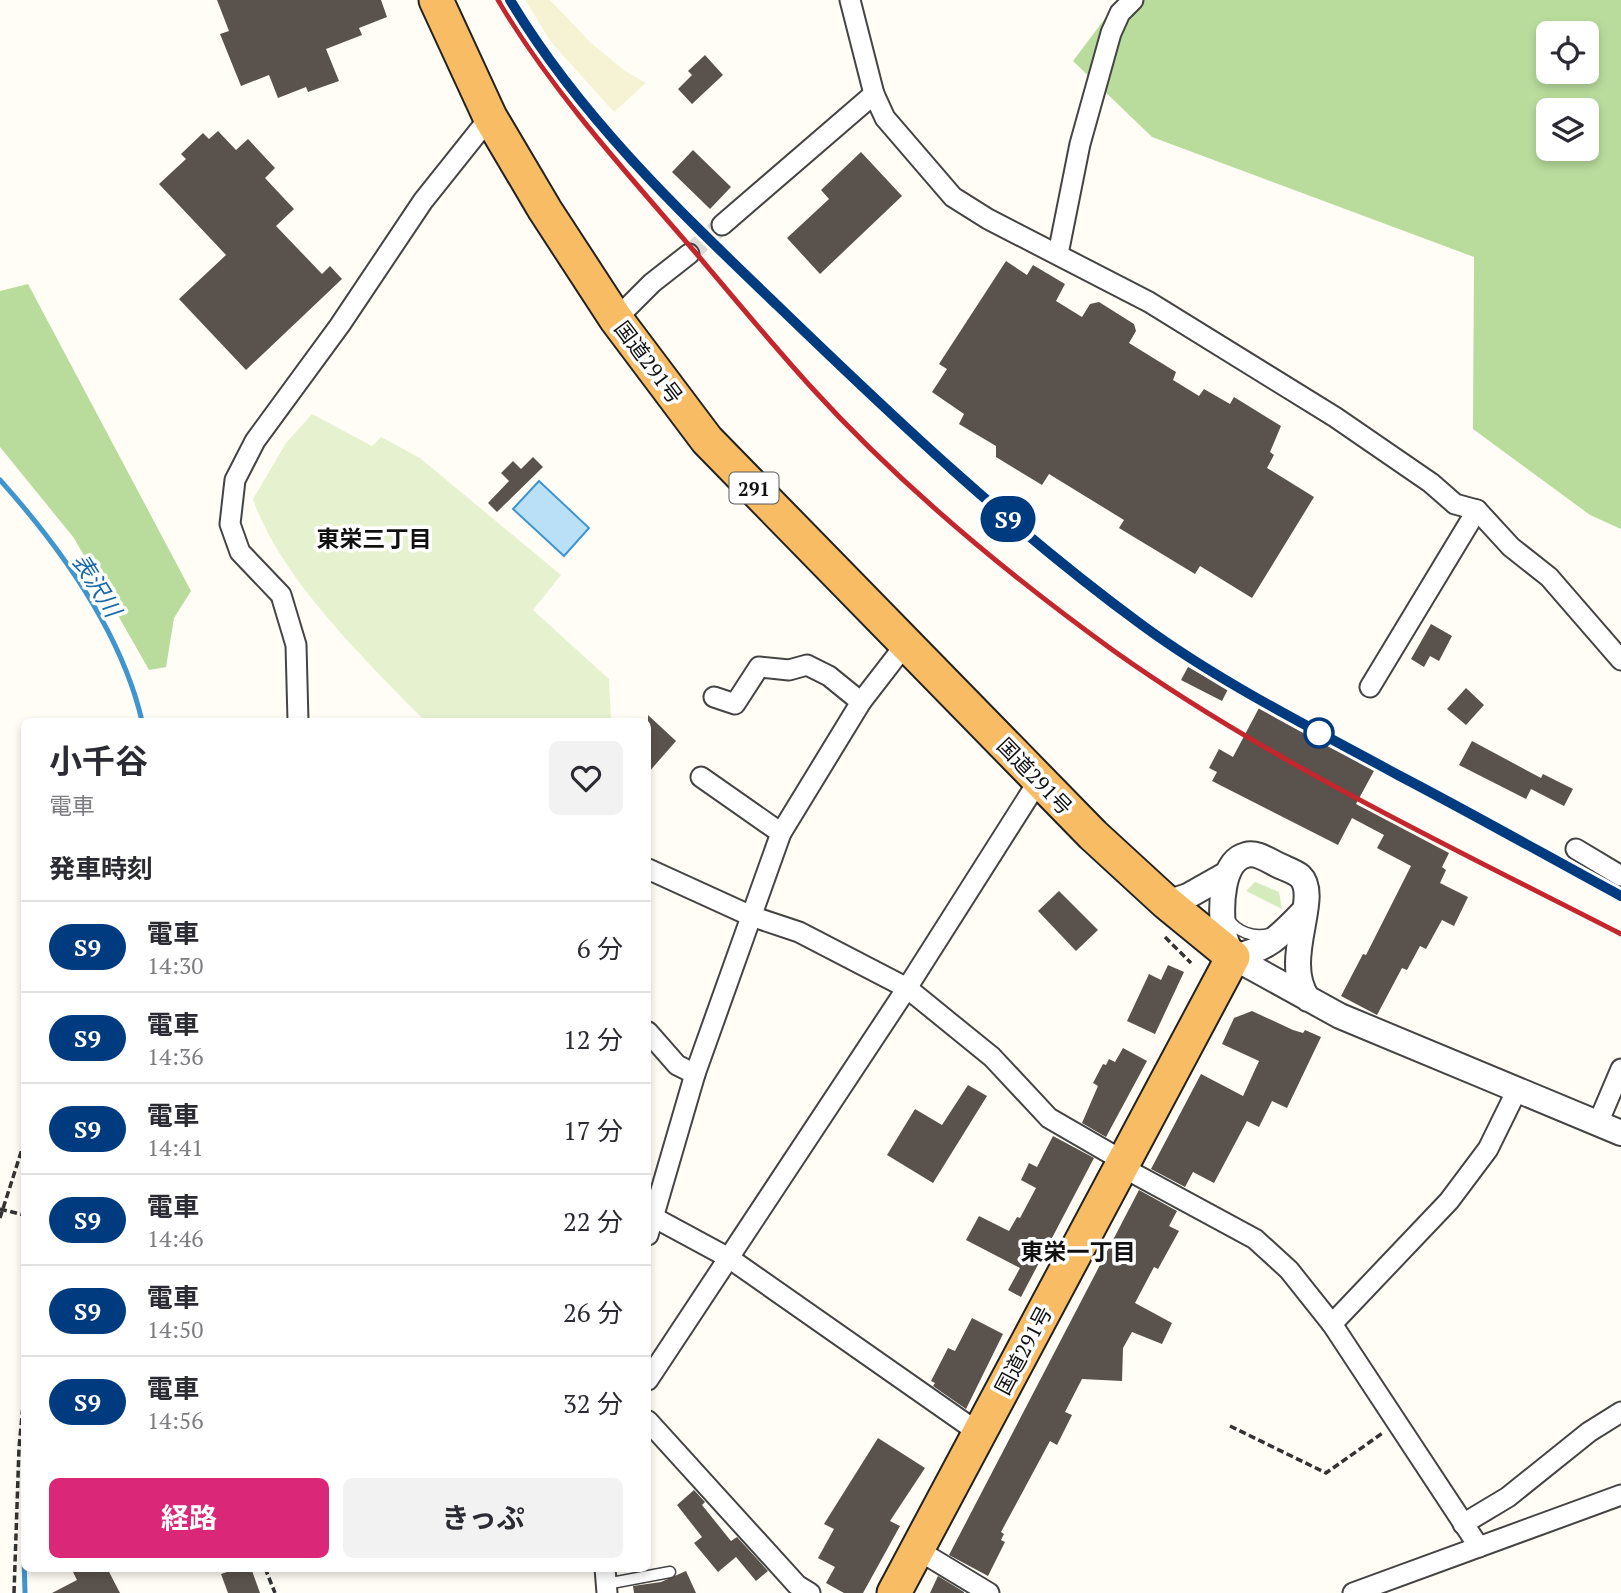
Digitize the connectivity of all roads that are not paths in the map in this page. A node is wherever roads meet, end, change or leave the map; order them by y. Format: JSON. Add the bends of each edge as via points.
{"nodes":[{"id":1,"x":436,"y":0,"type":"edge"},
{"id":2,"x":850,"y":0,"type":"edge"},
{"id":3,"x":1133,"y":0,"type":"edge"},
{"id":4,"x":874,"y":94,"type":"junction"},
{"id":5,"x":490,"y":117,"type":"junction"},
{"id":6,"x":722,"y":225,"type":"tunnel mouth"},
{"id":7,"x":689,"y":254,"type":"tunnel mouth"},
{"id":8,"x":1058,"y":254,"type":"junction"},
{"id":9,"x":616,"y":319,"type":"junction"},
{"id":10,"x":1477,"y":510,"type":"junction"},
{"id":11,"x":905,"y":645,"type":"junction"},
{"id":12,"x":1621,"y":660,"type":"edge"},
{"id":13,"x":1370,"y":687,"type":"dead end"},
{"id":14,"x":713,"y":697,"type":"dead end"},
{"id":15,"x":861,"y":702,"type":"junction"},
{"id":16,"x":298,"y":718,"type":"edge"},
{"id":17,"x":701,"y":777,"type":"dead end"},
{"id":18,"x":1039,"y":780,"type":"junction"},
{"id":19,"x":781,"y":833,"type":"junction"},
{"id":20,"x":1576,"y":849,"type":"dead end"},
{"id":21,"x":651,"y":870,"type":"edge"},
{"id":22,"x":1227,"y":874,"type":"junction"},
{"id":23,"x":1621,"y":876,"type":"edge"},
{"id":24,"x":1167,"y":903,"type":"junction"},
{"id":25,"x":1224,"y":909,"type":"junction"},
{"id":26,"x":1305,"y":910,"type":"junction"},
{"id":27,"x":751,"y":916,"type":"junction"},
{"id":28,"x":1287,"y":929,"type":"junction"},
{"id":29,"x":1233,"y":957,"type":"junction"},
{"id":30,"x":906,"y":988,"type":"junction"},
{"id":31,"x":1308,"y":999,"type":"junction"},
{"id":32,"x":651,"y":1035,"type":"edge"},
{"id":33,"x":1621,"y":1069,"type":"edge"},
{"id":34,"x":695,"y":1074,"type":"junction"},
{"id":35,"x":1518,"y":1088,"type":"junction"},
{"id":36,"x":1598,"y":1123,"type":"junction"},
{"id":37,"x":1621,"y":1133,"type":"edge"},
{"id":38,"x":1123,"y":1165,"type":"junction"},
{"id":39,"x":651,"y":1227,"type":"edge"},
{"id":40,"x":729,"y":1258,"type":"junction"},
{"id":41,"x":1332,"y":1324,"type":"junction"},
{"id":42,"x":651,"y":1375,"type":"edge"},
{"id":43,"x":1621,"y":1412,"type":"edge"},
{"id":44,"x":651,"y":1424,"type":"edge"},
{"id":45,"x":979,"y":1433,"type":"junction"},
{"id":46,"x":1621,"y":1494,"type":"edge"},
{"id":47,"x":1464,"y":1524,"type":"junction"},
{"id":48,"x":1479,"y":1547,"type":"junction"},
{"id":49,"x":918,"y":1550,"type":"junction"},
{"id":50,"x":670,"y":1572,"type":"dead end"},
{"id":51,"x":606,"y":1582,"type":"edge"},
{"id":52,"x":810,"y":1593,"type":"edge"},
{"id":53,"x":894,"y":1593,"type":"edge"},
{"id":54,"x":989,"y":1593,"type":"edge"},
{"id":55,"x":1353,"y":1593,"type":"edge"}],
"edges":[{"from":1,"to":5,"type":"highway","name":"国道291号","number":"291"},
{"from":2,"to":4,"type":"street"},
{"from":3,"to":8,"type":"street","via":[[1120,13],[1111,33],[1080,144]]},
{"from":4,"to":6,"type":"street"},
{"from":4,"to":8,"type":"street","via":[[885,118],[953,197]]},
{"from":5,"to":9,"type":"highway","name":"国道291号","number":"291"},
{"from":5,"to":16,"type":"street","via":[[423,201],[276,411],[235,480],[230,524],[240,552],[281,596],[296,645]]},
{"from":7,"to":9,"type":"street"},
{"from":8,"to":10,"type":"street","via":[[1149,302],[1335,417],[1455,504]]},
{"from":9,"to":11,"type":"highway","name":"国道291号","number":"291","via":[[707,440]]},
{"from":10,"to":12,"type":"street","via":[[1511,547],[1549,577]]},
{"from":10,"to":13,"type":"street"},
{"from":11,"to":15,"type":"street"},
{"from":11,"to":18,"type":"highway","name":"国道291号","number":"291"},
{"from":14,"to":15,"type":"street","via":[[736,704],[759,667],[789,670],[807,665]]},
{"from":15,"to":19,"type":"street"},
{"from":17,"to":19,"type":"street"},
{"from":18,"to":24,"type":"highway","name":"国道291号","number":"291"},
{"from":18,"to":30,"type":"street"},
{"from":19,"to":27,"type":"street"},
{"from":20,"to":23,"type":"street"},
{"from":21,"to":27,"type":"street"},
{"from":22,"to":24,"type":"street"},
{"from":22,"to":25,"type":"street"},
{"from":22,"to":26,"type":"street","via":[[1241,856],[1259,856],[1300,876],[1308,891]]},
{"from":24,"to":29,"type":"highway","name":"国道291号","number":"291"},
{"from":25,"to":28,"type":"lane","via":[[1231,923],[1250,934]]},
{"from":25,"to":29,"type":"street","via":[[1222,929]]},
{"from":26,"to":28,"type":"street"},
{"from":26,"to":31,"type":"street","via":[[1296,963]]},
{"from":27,"to":30,"type":"street","via":[[799,932]]},
{"from":27,"to":34,"type":"street"},
{"from":28,"to":29,"type":"street","via":[[1258,952]]},
{"from":29,"to":31,"type":"street"},
{"from":29,"to":38,"type":"highway","name":"国道291号"},
{"from":30,"to":38,"type":"street","via":[[992,1057],[1049,1118]]},
{"from":30,"to":40,"type":"street"},
{"from":31,"to":35,"type":"street"},
{"from":32,"to":34,"type":"street","via":[[677,1065]]},
{"from":33,"to":36,"type":"street"},
{"from":34,"to":39,"type":"street"},
{"from":35,"to":36,"type":"street"},
{"from":35,"to":41,"type":"street","via":[[1488,1149],[1449,1201]]},
{"from":36,"to":37,"type":"street"},
{"from":38,"to":41,"type":"street","via":[[1255,1239],[1289,1270]]},
{"from":38,"to":45,"type":"highway","name":"国道291号"},
{"from":39,"to":40,"type":"street"},
{"from":40,"to":42,"type":"street"},
{"from":40,"to":45,"type":"street"},
{"from":41,"to":47,"type":"street"},
{"from":43,"to":47,"type":"street","via":[[1508,1497]]},
{"from":44,"to":52,"type":"street","via":[[797,1585]]},
{"from":45,"to":49,"type":"highway","name":"国道291号"},
{"from":46,"to":48,"type":"street"},
{"from":47,"to":48,"type":"street"},
{"from":48,"to":55,"type":"street"},
{"from":49,"to":53,"type":"highway","name":"国道291号"},
{"from":49,"to":54,"type":"street"},
{"from":50,"to":51,"type":"lane"}]}
